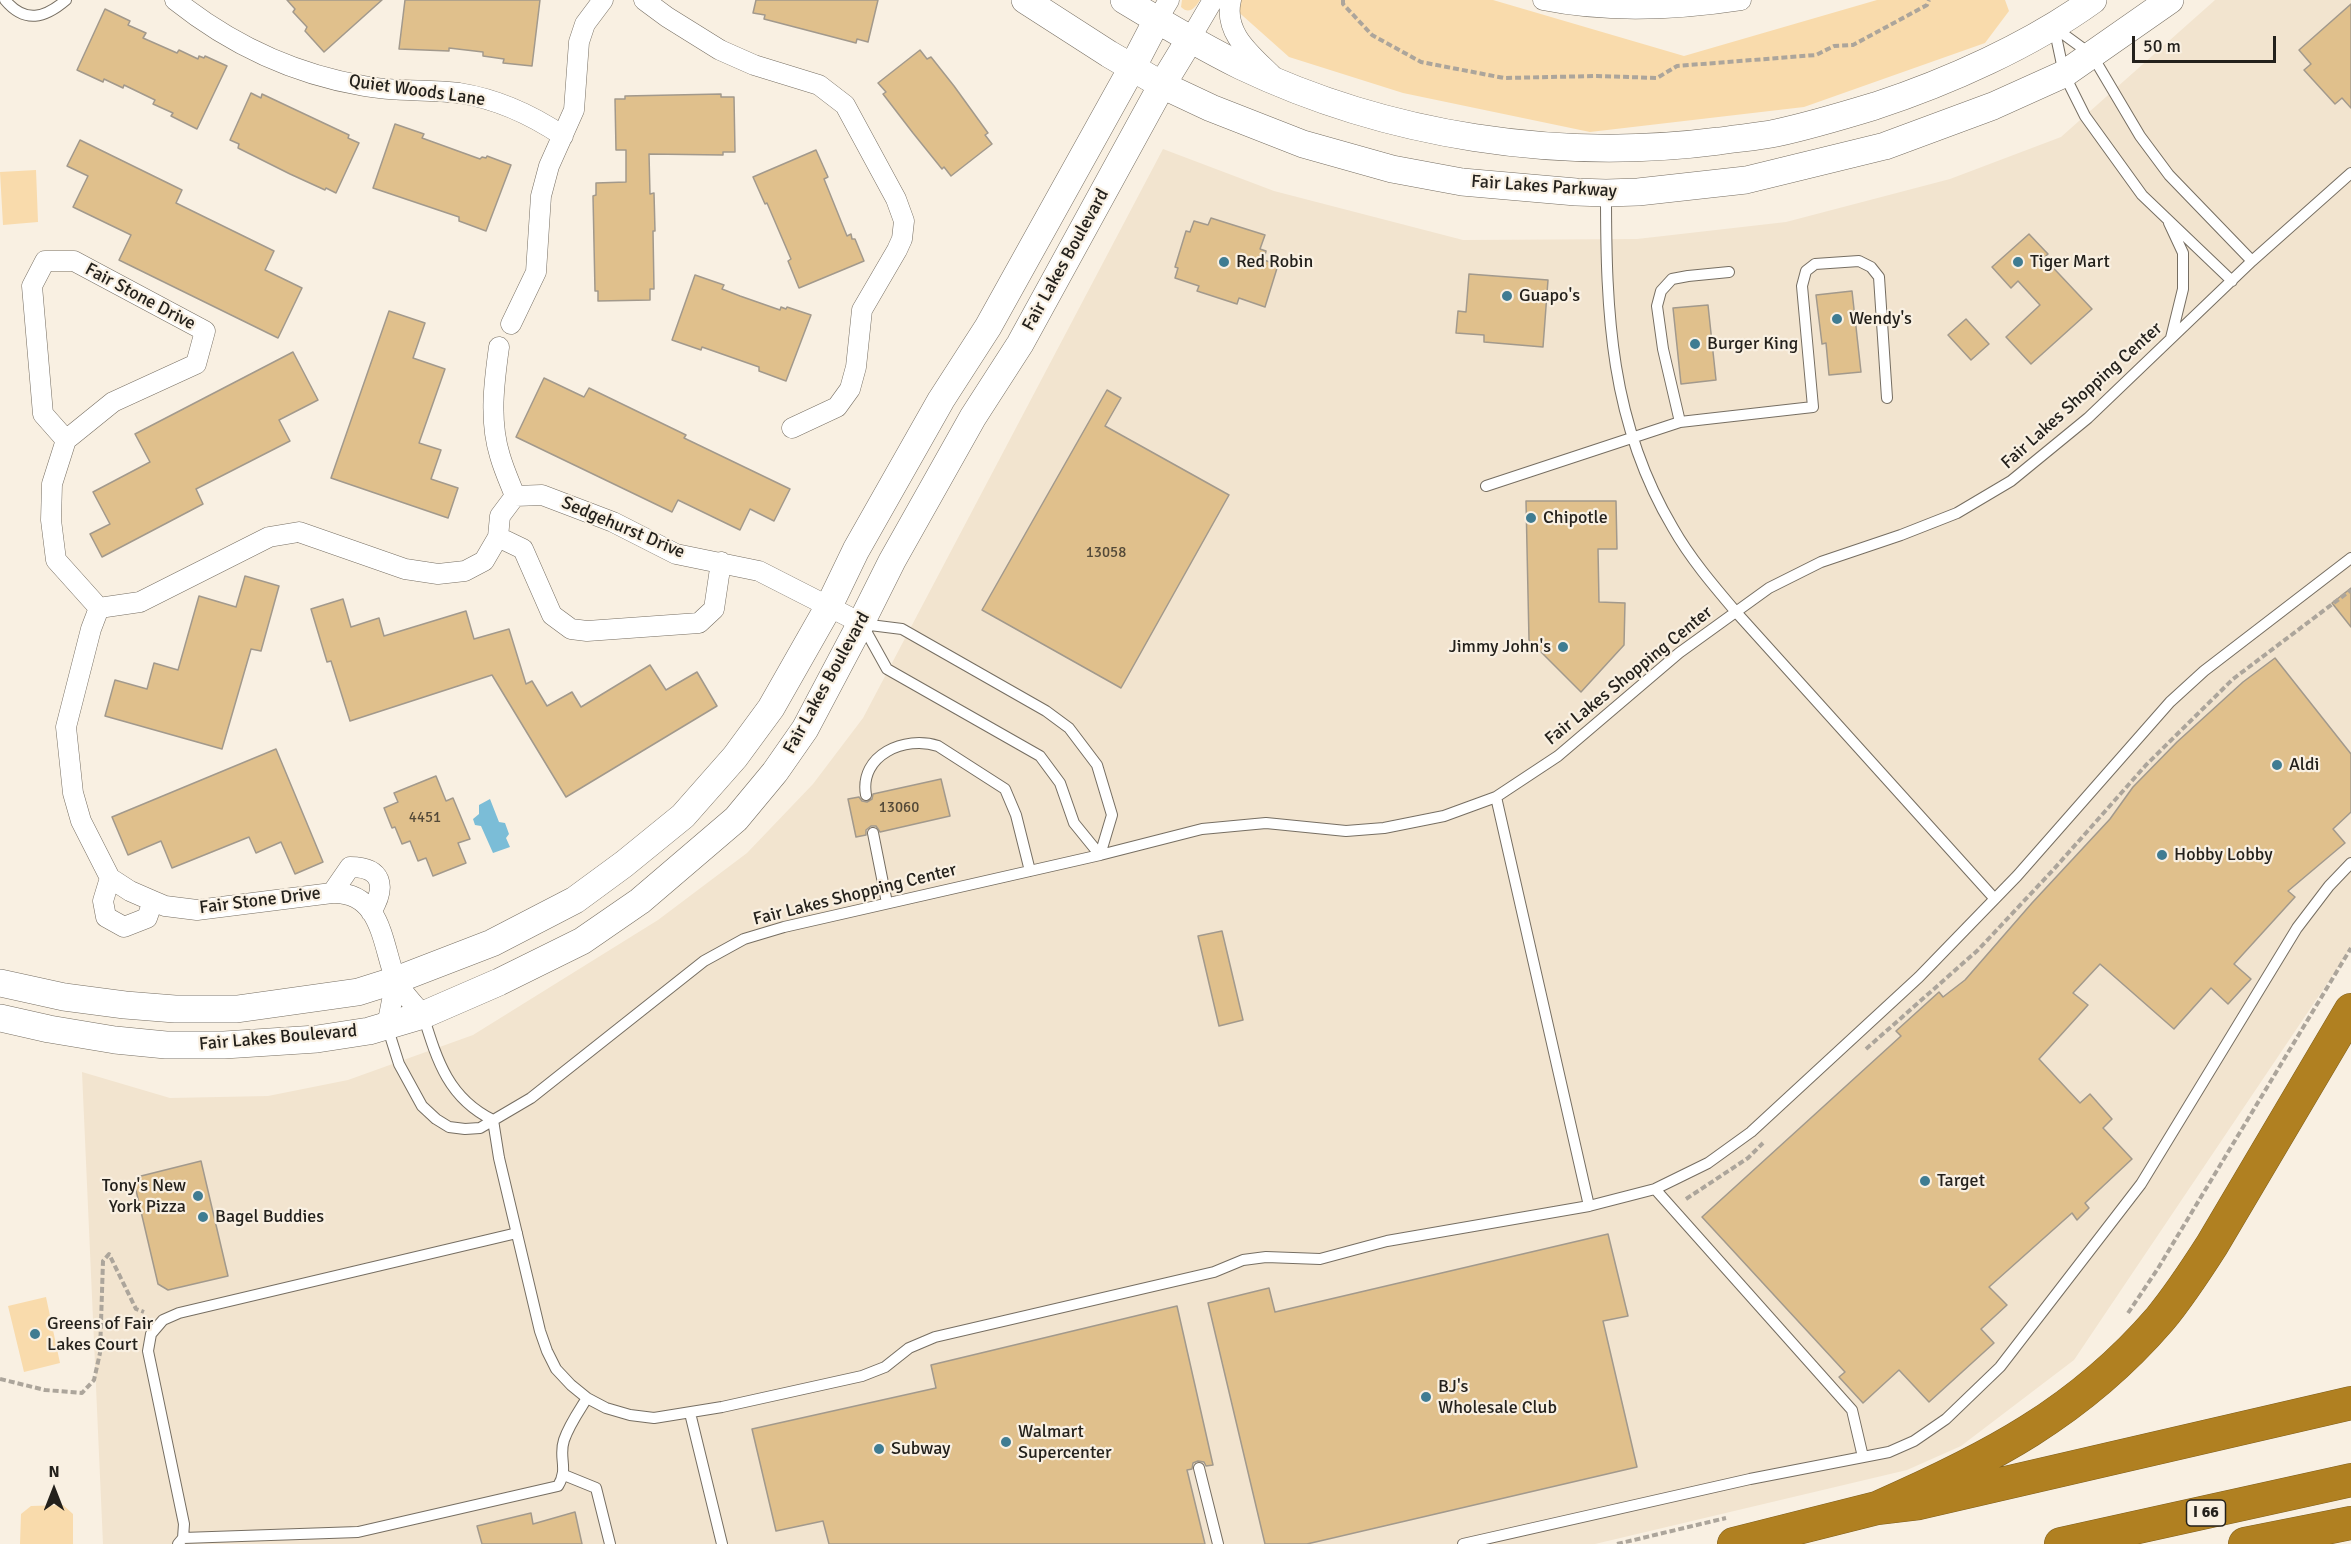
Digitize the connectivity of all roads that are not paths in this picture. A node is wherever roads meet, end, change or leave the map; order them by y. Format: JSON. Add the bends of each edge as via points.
{"nodes":[{"id":1,"x":6,"y":0,"type":"edge"},
{"id":2,"x":66,"y":0,"type":"edge"},
{"id":3,"x":603,"y":0,"type":"edge"},
{"id":4,"x":644,"y":0,"type":"edge"},
{"id":5,"x":1025,"y":0,"type":"edge"},
{"id":6,"x":1124,"y":0,"type":"edge"},
{"id":7,"x":1213,"y":0,"type":"edge"},
{"id":8,"x":1231,"y":0,"type":"edge"},
{"id":9,"x":1543,"y":0,"type":"edge"},
{"id":10,"x":1741,"y":0,"type":"edge"},
{"id":11,"x":2093,"y":0,"type":"edge"},
{"id":12,"x":2170,"y":0,"type":"edge"},
{"id":13,"x":177,"y":1,"type":"edge"},
{"id":14,"x":1564,"y":2,"type":"edge"},
{"id":15,"x":1163,"y":10,"type":"edge"},
{"id":16,"x":2054,"y":27,"type":"junction"},
{"id":17,"x":1190,"y":39,"type":"junction"},
{"id":18,"x":2092,"y":55,"type":"junction"},
{"id":19,"x":1132,"y":68,"type":"junction"},
{"id":20,"x":2064,"y":74,"type":"junction"},
{"id":21,"x":1278,"y":81,"type":"junction"},
{"id":22,"x":1162,"y":85,"type":"junction"},
{"id":23,"x":563,"y":136,"type":"junction"},
{"id":24,"x":2351,"y":174,"type":"edge"},
{"id":25,"x":1606,"y":193,"type":"junction"},
{"id":26,"x":2166,"y":218,"type":"junction"},
{"id":27,"x":2252,"y":261,"type":"junction"},
{"id":28,"x":1730,"y":272,"type":"dead end"},
{"id":29,"x":2232,"y":281,"type":"junction"},
{"id":30,"x":511,"y":324,"type":"joint"},
{"id":31,"x":2171,"y":340,"type":"junction"},
{"id":32,"x":500,"y":347,"type":"joint"},
{"id":33,"x":1887,"y":398,"type":"dead end"},
{"id":34,"x":1680,"y":422,"type":"junction"},
{"id":35,"x":792,"y":428,"type":"dead end"},
{"id":36,"x":1632,"y":438,"type":"junction"},
{"id":37,"x":66,"y":440,"type":"junction"},
{"id":38,"x":1486,"y":486,"type":"dead end"},
{"id":39,"x":515,"y":496,"type":"junction"},
{"id":40,"x":498,"y":537,"type":"junction"},
{"id":41,"x":2351,"y":558,"type":"edge"},
{"id":42,"x":721,"y":562,"type":"junction"},
{"id":43,"x":829,"y":606,"type":"junction"},
{"id":44,"x":99,"y":608,"type":"junction"},
{"id":45,"x":1736,"y":612,"type":"junction"},
{"id":46,"x":861,"y":623,"type":"junction"},
{"id":47,"x":866,"y":795,"type":"dead end"},
{"id":48,"x":1496,"y":797,"type":"junction"},
{"id":49,"x":873,"y":833,"type":"dead end"},
{"id":50,"x":1100,"y":855,"type":"junction"},
{"id":51,"x":2351,"y":863,"type":"edge"},
{"id":52,"x":1030,"y":871,"type":"junction"},
{"id":53,"x":110,"y":878,"type":"junction"},
{"id":54,"x":332,"y":893,"type":"junction"},
{"id":55,"x":1994,"y":898,"type":"junction"},
{"id":56,"x":153,"y":902,"type":"junction"},
{"id":57,"x":887,"y":903,"type":"junction"},
{"id":58,"x":371,"y":912,"type":"junction"},
{"id":59,"x":396,"y":980,"type":"junction"},
{"id":60,"x":0,"y":982,"type":"edge"},
{"id":61,"x":2351,"y":1010,"type":"edge"},
{"id":62,"x":423,"y":1015,"type":"junction"},
{"id":63,"x":0,"y":1018,"type":"edge"},
{"id":64,"x":387,"y":1026,"type":"junction"},
{"id":65,"x":494,"y":1120,"type":"junction"},
{"id":66,"x":1655,"y":1189,"type":"junction"},
{"id":67,"x":1589,"y":1206,"type":"junction"},
{"id":68,"x":517,"y":1233,"type":"junction"},
{"id":69,"x":587,"y":1398,"type":"junction"},
{"id":70,"x":2351,"y":1403,"type":"edge"},
{"id":71,"x":690,"y":1413,"type":"junction"},
{"id":72,"x":1863,"y":1457,"type":"junction"},
{"id":73,"x":1199,"y":1468,"type":"dead end"},
{"id":74,"x":564,"y":1475,"type":"junction"},
{"id":75,"x":2351,"y":1480,"type":"edge"},
{"id":76,"x":1877,"y":1508,"type":"junction"},
{"id":77,"x":2351,"y":1522,"type":"edge"},
{"id":78,"x":180,"y":1541,"type":"edge"},
{"id":79,"x":610,"y":1544,"type":"edge"},
{"id":80,"x":722,"y":1544,"type":"edge"},
{"id":81,"x":1218,"y":1544,"type":"edge"},
{"id":82,"x":1463,"y":1544,"type":"edge"},
{"id":83,"x":1734,"y":1544,"type":"edge"},
{"id":84,"x":2061,"y":1544,"type":"edge"},
{"id":85,"x":2245,"y":1544,"type":"edge"}],
"edges":[{"from":1,"to":2,"type":"lane","via":[[13,9],[38,16]]},
{"from":3,"to":23,"type":"street","via":[[585,24],[579,42],[574,110]]},
{"from":4,"to":35,"type":"street","via":[[720,50],[754,66],[819,85],[845,105],[904,221],[897,250],[862,310],[850,389],[837,407]]},
{"from":5,"to":19,"type":"street","name":"Fair Lakes Parkway"},
{"from":6,"to":15,"type":"street"},
{"from":7,"to":17,"type":"street","name":"Fair Lakes Boulevard"},
{"from":8,"to":21,"type":"street","via":[[1231,28]]},
{"from":9,"to":14,"type":"street"},
{"from":10,"to":14,"type":"street","via":[[1657,8],[1603,8]]},
{"from":11,"to":16,"type":"street"},
{"from":12,"to":18,"type":"street","name":"Fair Lakes Parkway"},
{"from":13,"to":23,"type":"street","name":"Quiet Woods Lane","via":[[258,53],[296,69],[366,87],[460,93],[501,103]]},
{"from":15,"to":17,"type":"street"},
{"from":15,"to":19,"type":"street","name":"Fair Lakes Boulevard"},
{"from":16,"to":18,"type":"lane"},
{"from":16,"to":20,"type":"lane"},
{"from":16,"to":21,"type":"street","via":[[1912,94],[1837,118],[1773,134],[1672,147],[1580,148],[1503,142],[1367,113]]},
{"from":17,"to":21,"type":"street"},
{"from":17,"to":22,"type":"street","name":"Fair Lakes Boulevard"},
{"from":18,"to":20,"type":"street","name":"Fair Lakes Parkway"},
{"from":18,"to":27,"type":"lane","via":[[2140,136],[2169,175]]},
{"from":19,"to":22,"type":"street","name":"Fair Lakes Parkway"},
{"from":19,"to":43,"type":"street","name":"Fair Lakes Boulevard","via":[[988,327],[856,550]]},
{"from":20,"to":25,"type":"street","name":"Fair Lakes Parkway","via":[[1993,106],[1896,142],[1812,166],[1746,180]]},
{"from":20,"to":26,"type":"lane","via":[[2085,117],[2142,195]]},
{"from":22,"to":25,"type":"street","name":"Fair Lakes Parkway","via":[[1291,140],[1392,169],[1462,182]]},
{"from":22,"to":46,"type":"street","name":"Fair Lakes Boulevard","via":[[1020,344],[973,417],[892,561]]},
{"from":23,"to":30,"type":"street","via":[[541,196],[536,272]]},
{"from":24,"to":27,"type":"lane","name":"Fair Lakes Shopping Center"},
{"from":25,"to":36,"type":"lane","via":[[1607,298],[1612,347]]},
{"from":26,"to":29,"type":"lane"},
{"from":26,"to":31,"type":"lane","via":[[2183,253],[2183,289]]},
{"from":27,"to":29,"type":"lane","name":"Fair Lakes Shopping Center"},
{"from":28,"to":34,"type":"lane","via":[[1672,279],[1660,291],[1657,306],[1663,349]]},
{"from":29,"to":31,"type":"lane","name":"Fair Lakes Shopping Center"},
{"from":30,"to":32,"type":"lane"},
{"from":31,"to":45,"type":"lane","name":"Fair Lakes Shopping Center","via":[[2088,418],[2011,481],[1957,513],[1821,562],[1769,588]]},
{"from":32,"to":39,"type":"street","via":[[493,411],[499,454]]},
{"from":33,"to":34,"type":"lane","via":[[1879,278],[1871,267],[1859,261],[1815,264],[1806,271],[1802,286],[1813,407]]},
{"from":34,"to":36,"type":"lane"},
{"from":36,"to":38,"type":"lane"},
{"from":36,"to":45,"type":"lane","via":[[1672,528]]},
{"from":37,"to":37,"type":"street","name":"Fair Stone Drive","via":[[113,402],[196,364],[205,331],[74,261],[45,261],[32,286],[43,414]]},
{"from":37,"to":44,"type":"street","via":[[52,484],[56,560]]},
{"from":39,"to":40,"type":"street","via":[[500,516]]},
{"from":39,"to":42,"type":"street","name":"Sedgehurst Drive","via":[[542,495],[613,522],[676,554]]},
{"from":40,"to":42,"type":"street","via":[[523,549],[552,615],[571,628],[587,632],[699,623],[714,609]]},
{"from":40,"to":44,"type":"street","via":[[484,561],[465,570],[438,574],[405,569],[299,532],[269,537],[140,602]]},
{"from":41,"to":55,"type":"lane","via":[[2170,702]]},
{"from":42,"to":43,"type":"street","name":"Sedgehurst Drive","via":[[759,572]]},
{"from":43,"to":46,"type":"street","name":"Sedgehurst Drive"},
{"from":43,"to":59,"type":"street","name":"Fair Lakes Boulevard","via":[[771,708],[735,757],[683,816],[575,900],[492,944]]},
{"from":44,"to":53,"type":"street","via":[[66,727],[73,793],[81,821]]},
{"from":45,"to":48,"type":"lane","name":"Fair Lakes Shopping Center","via":[[1679,653],[1558,756]]},
{"from":45,"to":55,"type":"lane"},
{"from":46,"to":50,"type":"lane","via":[[887,669],[1040,756],[1060,783],[1074,823]]},
{"from":46,"to":50,"type":"lane","via":[[902,629],[1069,728],[1097,765],[1112,815]]},
{"from":46,"to":62,"type":"street","name":"Fair Lakes Boulevard","via":[[805,729],[736,819],[640,901],[582,940]]},
{"from":47,"to":52,"type":"lane","via":[[868,770],[880,755],[911,742],[938,746],[1005,789],[1016,814]]},
{"from":48,"to":50,"type":"lane","name":"Fair Lakes Shopping Center","via":[[1444,816],[1384,828],[1346,831],[1266,823],[1232,825]]},
{"from":48,"to":67,"type":"lane"},
{"from":49,"to":57,"type":"lane"},
{"from":50,"to":52,"type":"lane","name":"Fair Lakes Shopping Center"},
{"from":51,"to":72,"type":"lane","via":[[2297,928],[2141,1184],[2000,1367],[1946,1419],[1914,1441],[1889,1452]]},
{"from":52,"to":57,"type":"lane","name":"Fair Lakes Shopping Center"},
{"from":53,"to":56,"type":"street","name":"Fair Stone Drive"},
{"from":53,"to":56,"type":"street","via":[[103,902],[106,917],[124,927],[147,918]]},
{"from":54,"to":56,"type":"street","name":"Fair Stone Drive","via":[[197,910]]},
{"from":54,"to":58,"type":"street","name":"Fair Stone Drive","via":[[341,892],[363,902]]},
{"from":54,"to":58,"type":"street","name":"Fair Stone Drive","via":[[350,867],[364,867],[376,874],[381,886],[379,900]]},
{"from":55,"to":66,"type":"lane","via":[[1919,977],[1751,1132],[1708,1163]]},
{"from":57,"to":65,"type":"lane","name":"Fair Lakes Shopping Center","via":[[744,939],[704,961],[531,1098]]},
{"from":58,"to":59,"type":"street"},
{"from":59,"to":60,"type":"street","name":"Fair Lakes Boulevard","via":[[328,998],[237,1009],[125,1005],[64,997]]},
{"from":59,"to":62,"type":"street"},
{"from":59,"to":64,"type":"street"},
{"from":61,"to":76,"type":"highway","via":[[2212,1245],[2160,1319],[2123,1358],[2067,1406],[2022,1437],[1953,1475]]},
{"from":62,"to":64,"type":"street","name":"Fair Lakes Boulevard"},
{"from":62,"to":65,"type":"lane","via":[[447,1080],[476,1112]]},
{"from":63,"to":64,"type":"street","name":"Fair Lakes Boulevard","via":[[104,1038],[166,1045],[317,1039]]},
{"from":64,"to":65,"type":"lane","name":"Fair Lakes Shopping Center","via":[[411,1088],[436,1119],[465,1129],[480,1128]]},
{"from":65,"to":68,"type":"lane"},
{"from":66,"to":67,"type":"lane"},
{"from":66,"to":72,"type":"lane","via":[[1852,1410]]},
{"from":67,"to":71,"type":"lane","via":[[1387,1241],[1320,1259],[1243,1260],[1214,1272],[935,1337],[862,1376]]},
{"from":68,"to":69,"type":"lane","via":[[547,1351],[556,1369]]},
{"from":68,"to":78,"type":"lane","via":[[179,1313],[164,1320],[152,1334],[148,1351],[184,1524]]},
{"from":69,"to":71,"type":"lane","via":[[630,1415],[654,1418]]},
{"from":69,"to":74,"type":"lane","via":[[564,1440]]},
{"from":70,"to":76,"type":"highway","via":[[1919,1503]]},
{"from":71,"to":80,"type":"lane"},
{"from":72,"to":82,"type":"lane"},
{"from":73,"to":81,"type":"lane"},
{"from":74,"to":78,"type":"lane","via":[[558,1486],[358,1532]]},
{"from":74,"to":79,"type":"lane","via":[[596,1488]]},
{"from":75,"to":84,"type":"highway","number":"I 66"},
{"from":76,"to":83,"type":"highway"},
{"from":77,"to":85,"type":"highway"}]}
